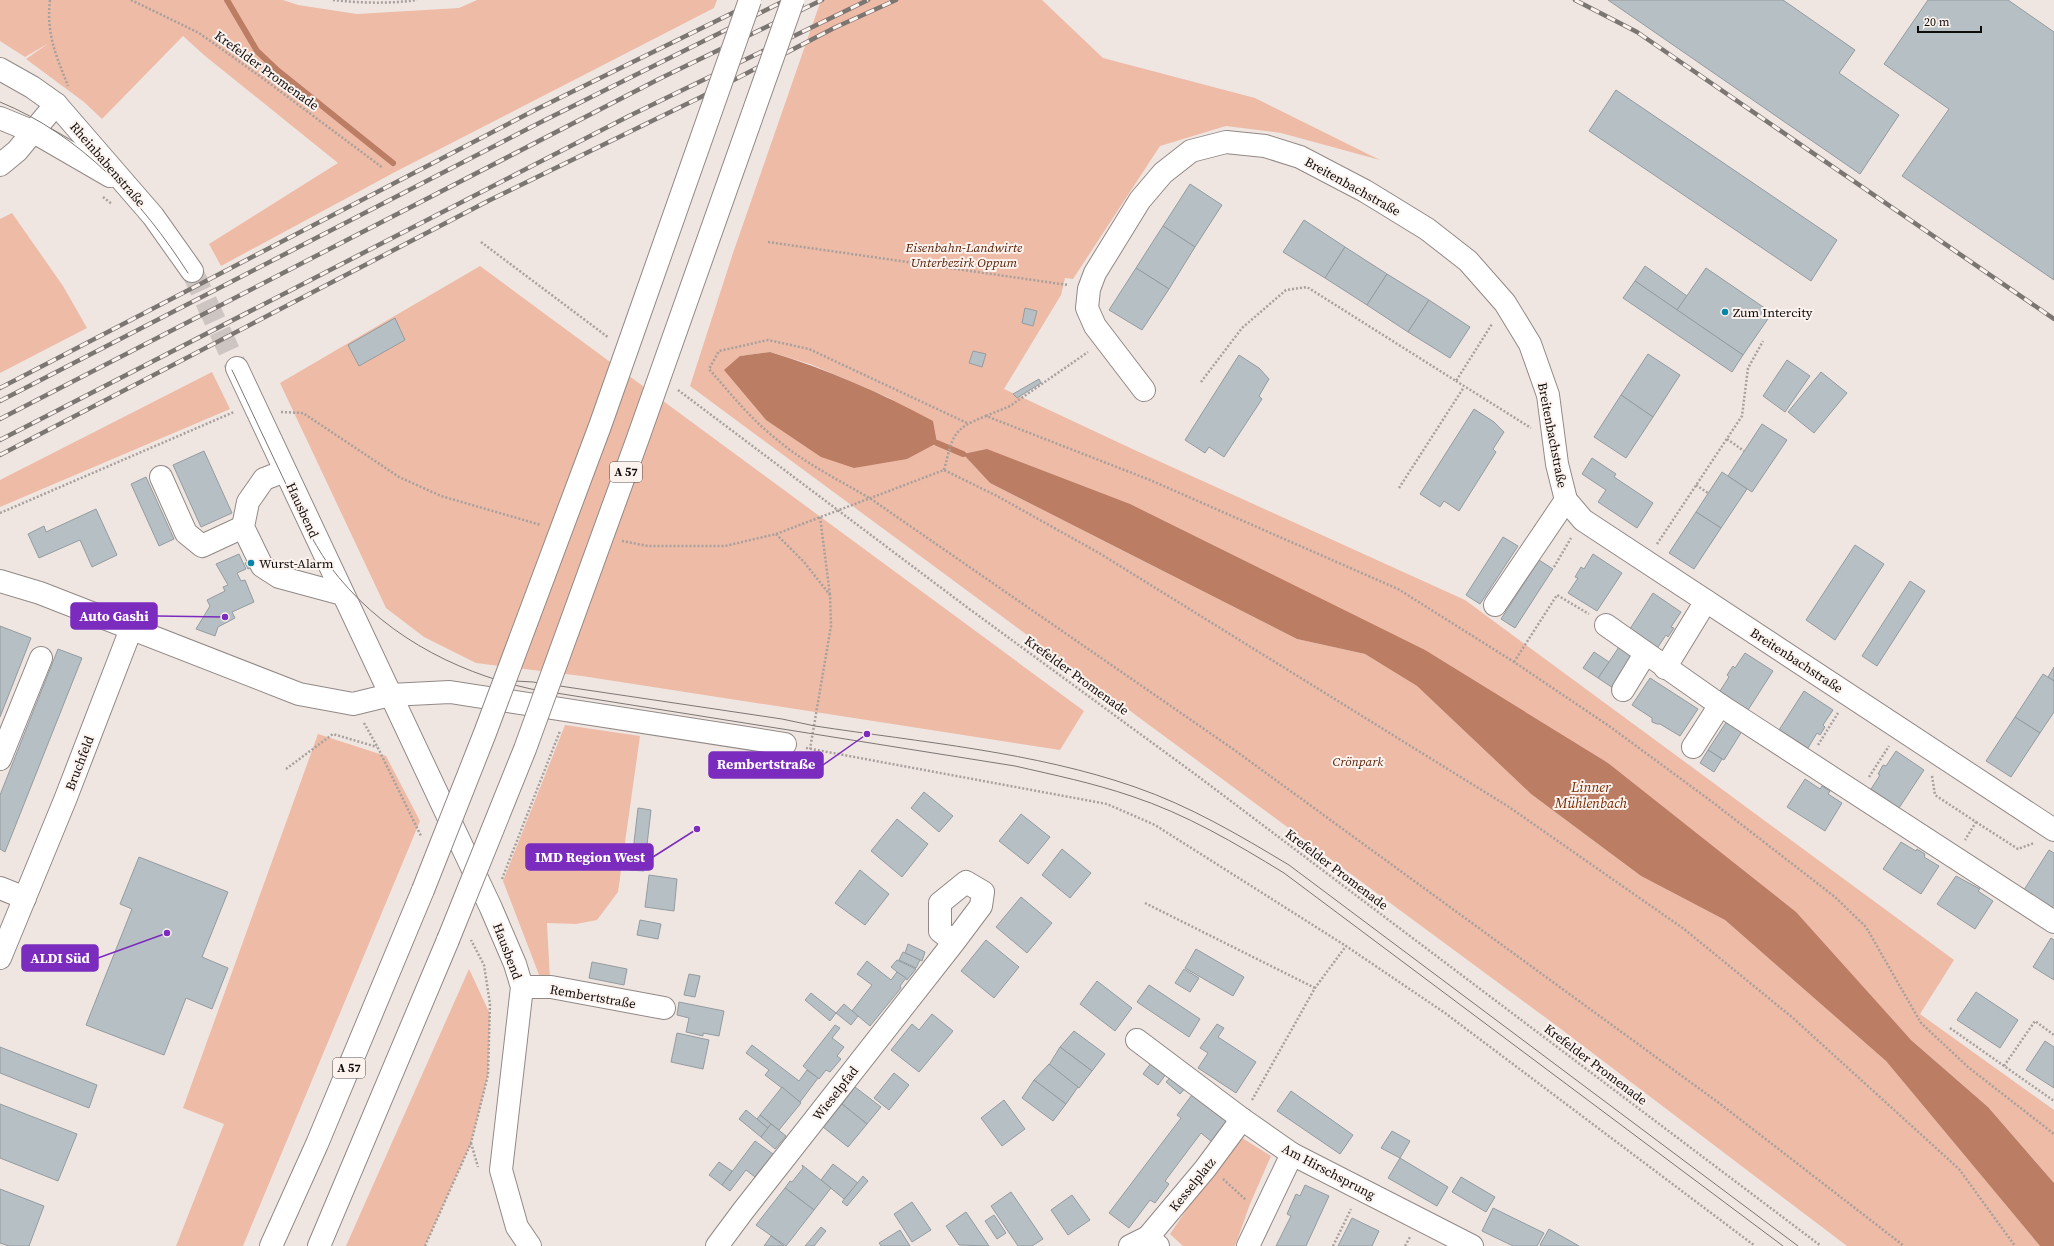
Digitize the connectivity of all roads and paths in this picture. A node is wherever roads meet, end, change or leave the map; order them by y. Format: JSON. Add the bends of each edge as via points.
{"nodes":[{"id":1,"x":50,"y":0,"type":"edge"},
{"id":2,"x":131,"y":0,"type":"edge"},
{"id":3,"x":333,"y":0,"type":"edge"},
{"id":4,"x":417,"y":0,"type":"edge"},
{"id":5,"x":750,"y":0,"type":"edge"},
{"id":6,"x":793,"y":0,"type":"edge"},
{"id":7,"x":0,"y":69,"type":"edge"},
{"id":8,"x":64,"y":99,"type":"junction"},
{"id":9,"x":0,"y":118,"type":"edge"},
{"id":10,"x":34,"y":132,"type":"junction"},
{"id":11,"x":0,"y":165,"type":"edge"},
{"id":12,"x":383,"y":168,"type":"dead end"},
{"id":13,"x":98,"y":193,"type":"dead end"},
{"id":14,"x":115,"y":207,"type":"dead end"},
{"id":15,"x":149,"y":212,"type":"junction"},
{"id":16,"x":768,"y":242,"type":"dead end"},
{"id":17,"x":192,"y":271,"type":"tunnel mouth"},
{"id":18,"x":1063,"y":284,"type":"dead end"},
{"id":19,"x":1505,"y":303,"type":"junction"},
{"id":20,"x":1105,"y":340,"type":"junction"},
{"id":21,"x":1763,"y":341,"type":"dead end"},
{"id":22,"x":237,"y":368,"type":"tunnel mouth"},
{"id":23,"x":1456,"y":381,"type":"junction"},
{"id":24,"x":1201,"y":382,"type":"dead end"},
{"id":25,"x":1464,"y":387,"type":"junction"},
{"id":26,"x":1144,"y":390,"type":"dead end"},
{"id":27,"x":258,"y":412,"type":"junction"},
{"id":28,"x":986,"y":416,"type":"junction"},
{"id":29,"x":968,"y":423,"type":"junction"},
{"id":30,"x":1727,"y":438,"type":"junction"},
{"id":31,"x":1555,"y":443,"type":"junction"},
{"id":32,"x":1744,"y":451,"type":"dead end"},
{"id":33,"x":944,"y":470,"type":"junction"},
{"id":34,"x":285,"y":471,"type":"junction"},
{"id":35,"x":161,"y":477,"type":"dead end"},
{"id":36,"x":1696,"y":485,"type":"junction"},
{"id":37,"x":1399,"y":488,"type":"dead end"},
{"id":38,"x":1708,"y":493,"type":"dead end"},
{"id":39,"x":871,"y":498,"type":"junction"},
{"id":40,"x":1566,"y":500,"type":"junction"},
{"id":41,"x":840,"y":511,"type":"junction"},
{"id":42,"x":0,"y":513,"type":"edge"},
{"id":43,"x":820,"y":517,"type":"junction"},
{"id":44,"x":1583,"y":520,"type":"junction"},
{"id":45,"x":544,"y":526,"type":"dead end"},
{"id":46,"x":243,"y":527,"type":"junction"},
{"id":47,"x":776,"y":534,"type":"junction"},
{"id":48,"x":619,"y":541,"type":"dead end"},
{"id":49,"x":1646,"y":561,"type":"junction"},
{"id":50,"x":1554,"y":567,"type":"dead end"},
{"id":51,"x":0,"y":581,"type":"edge"},
{"id":52,"x":342,"y":594,"type":"junction"},
{"id":53,"x":830,"y":595,"type":"junction"},
{"id":54,"x":1706,"y":601,"type":"junction"},
{"id":55,"x":1495,"y":605,"type":"dead end"},
{"id":56,"x":1606,"y":625,"type":"joint"},
{"id":57,"x":131,"y":628,"type":"junction"},
{"id":58,"x":1645,"y":654,"type":"junction"},
{"id":59,"x":41,"y":658,"type":"dead end"},
{"id":60,"x":1514,"y":662,"type":"junction"},
{"id":61,"x":1665,"y":668,"type":"junction"},
{"id":62,"x":1623,"y":690,"type":"dead end"},
{"id":63,"x":390,"y":695,"type":"junction"},
{"id":64,"x":1850,"y":695,"type":"junction"},
{"id":65,"x":1720,"y":705,"type":"junction"},
{"id":66,"x":569,"y":709,"type":"junction"},
{"id":67,"x":1901,"y":728,"type":"junction"},
{"id":68,"x":785,"y":744,"type":"dead end"},
{"id":69,"x":1927,"y":746,"type":"junction"},
{"id":70,"x":1693,"y":747,"type":"dead end"},
{"id":71,"x":378,"y":748,"type":"dead end"},
{"id":72,"x":0,"y":759,"type":"edge"},
{"id":73,"x":1807,"y":762,"type":"junction"},
{"id":74,"x":286,"y":769,"type":"dead end"},
{"id":75,"x":1858,"y":794,"type":"junction"},
{"id":76,"x":1976,"y":822,"type":"junction"},
{"id":77,"x":2047,"y":836,"type":"edge"},
{"id":78,"x":1955,"y":858,"type":"junction"},
{"id":79,"x":0,"y":888,"type":"edge"},
{"id":80,"x":25,"y":898,"type":"junction"},
{"id":81,"x":1145,"y":903,"type":"dead end"},
{"id":82,"x":491,"y":908,"type":"junction"},
{"id":83,"x":2054,"y":922,"type":"edge"},
{"id":84,"x":954,"y":942,"type":"dead end"},
{"id":85,"x":1346,"y":946,"type":"junction"},
{"id":86,"x":0,"y":958,"type":"edge"},
{"id":87,"x":522,"y":987,"type":"junction"},
{"id":88,"x":1315,"y":988,"type":"junction"},
{"id":89,"x":664,"y":1008,"type":"dead end"},
{"id":90,"x":1950,"y":1028,"type":"dead end"},
{"id":91,"x":2054,"y":1034,"type":"edge"},
{"id":92,"x":1137,"y":1040,"type":"dead end"},
{"id":93,"x":2004,"y":1066,"type":"junction"},
{"id":94,"x":2054,"y":1101,"type":"edge"},
{"id":95,"x":1242,"y":1119,"type":"junction"},
{"id":96,"x":2054,"y":1134,"type":"edge"},
{"id":97,"x":471,"y":1143,"type":"dead end"},
{"id":98,"x":1292,"y":1154,"type":"junction"},
{"id":99,"x":1205,"y":1169,"type":"junction"},
{"id":100,"x":1361,"y":1189,"type":"junction"},
{"id":101,"x":1262,"y":1213,"type":"junction"},
{"id":102,"x":1146,"y":1243,"type":"edge"},
{"id":103,"x":271,"y":1246,"type":"edge"},
{"id":104,"x":319,"y":1246,"type":"edge"},
{"id":105,"x":425,"y":1246,"type":"edge"},
{"id":106,"x":530,"y":1246,"type":"edge"},
{"id":107,"x":717,"y":1246,"type":"edge"},
{"id":108,"x":1248,"y":1246,"type":"edge"},
{"id":109,"x":1333,"y":1246,"type":"edge"},
{"id":110,"x":1472,"y":1246,"type":"edge"},
{"id":111,"x":1755,"y":1246,"type":"edge"},
{"id":112,"x":1821,"y":1246,"type":"edge"},
{"id":113,"x":1904,"y":1246,"type":"edge"},
{"id":114,"x":2015,"y":1246,"type":"edge"}],
"edges":[{"from":1,"to":8,"type":"path","via":[[48,13],[51,40]]},
{"from":2,"to":12,"type":"path","name":"Krefelder Promenade","via":[[199,33]]},
{"from":3,"to":4,"type":"path"},
{"from":5,"to":103,"type":"main road","number":"A 57","bridge":true,"via":[[600,426],[485,733],[424,890]]},
{"from":6,"to":104,"type":"main road","number":"A 57","bridge":true,"via":[[525,749],[448,940]]},
{"from":7,"to":8,"type":"main road","name":"Rheinbabenstraße","via":[[32,87]]},
{"from":8,"to":10,"type":"main road"},
{"from":8,"to":15,"type":"main road","name":"Rheinbabenstraße"},
{"from":9,"to":10,"type":"main road","name":"Rheinbabenstraße"},
{"from":10,"to":11,"type":"main road"},
{"from":10,"to":15,"type":"main road","name":"Rheinbabenstraße","via":[[108,174]]},
{"from":13,"to":14,"type":"path"},
{"from":15,"to":17,"type":"main road"},
{"from":16,"to":18,"type":"path"},
{"from":19,"to":20,"type":"main road","name":"Breitenbachstraße","via":[[1468,261],[1427,228],[1365,191],[1300,157],[1265,146],[1226,142],[1191,151],[1163,173],[1140,200],[1095,273],[1089,289],[1088,308],[1095,326]]},
{"from":19,"to":23,"type":"path"},
{"from":19,"to":31,"type":"main road","name":"Breitenbachstraße","via":[[1533,351],[1548,394]]},
{"from":20,"to":26,"type":"main road","name":"Breitenbachstraße"},
{"from":20,"to":28,"type":"path","via":[[1010,406]]},
{"from":21,"to":30,"type":"path","via":[[1748,368],[1742,416]]},
{"from":22,"to":27,"type":"main road","name":"Hausbend"},
{"from":23,"to":24,"type":"path","via":[[1307,287],[1286,290],[1242,328]]},
{"from":23,"to":25,"type":"path"},
{"from":25,"to":31,"type":"path"},
{"from":25,"to":37,"type":"path"},
{"from":27,"to":34,"type":"main road","name":"Hausbend"},
{"from":27,"to":42,"type":"path","via":[[235,412]]},
{"from":27,"to":45,"type":"path","via":[[303,413],[399,476],[440,496]]},
{"from":28,"to":29,"type":"path"},
{"from":28,"to":60,"type":"path","via":[[1150,480],[1398,589]]},
{"from":29,"to":33,"type":"path","via":[[954,434]]},
{"from":29,"to":39,"type":"path","via":[[809,349],[768,340],[719,351],[709,369],[748,413],[775,439],[821,470]]},
{"from":30,"to":32,"type":"path"},
{"from":30,"to":36,"type":"path"},
{"from":31,"to":40,"type":"main road","name":"Breitenbachstraße","via":[[1557,464]]},
{"from":33,"to":39,"type":"path"},
{"from":33,"to":114,"type":"path","via":[[997,496],[1099,553],[1502,802],[1684,929],[1793,1018],[1959,1169]]},
{"from":34,"to":46,"type":"main road","via":[[264,479],[248,502]]},
{"from":34,"to":52,"type":"main road","name":"Hausbend"},
{"from":35,"to":46,"type":"main road","via":[[186,533],[202,546]]},
{"from":36,"to":38,"type":"path"},
{"from":36,"to":49,"type":"path"},
{"from":39,"to":41,"type":"path"},
{"from":39,"to":113,"type":"path","via":[[1233,749],[1719,1103]]},
{"from":40,"to":44,"type":"main road","name":"Breitenbachstraße"},
{"from":40,"to":55,"type":"main road"},
{"from":41,"to":43,"type":"path"},
{"from":41,"to":112,"type":"path","name":"Krefelder Promenade","via":[[1199,777]]},
{"from":43,"to":47,"type":"path"},
{"from":43,"to":53,"type":"path"},
{"from":44,"to":49,"type":"main road","name":"Breitenbachstraße"},
{"from":44,"to":50,"type":"path"},
{"from":46,"to":52,"type":"main road","via":[[262,566],[279,577]]},
{"from":47,"to":48,"type":"path","via":[[725,546],[648,546]]},
{"from":47,"to":53,"type":"path","via":[[804,562]]},
{"from":49,"to":54,"type":"main road","name":"Breitenbachstraße"},
{"from":51,"to":57,"type":"main road","via":[[40,593]]},
{"from":52,"to":63,"type":"main road","name":"Hausbend"},
{"from":53,"to":85,"type":"path","via":[[831,626],[810,749],[1107,804],[1155,825]]},
{"from":54,"to":61,"type":"main road"},
{"from":54,"to":64,"type":"main road","name":"Breitenbachstraße"},
{"from":56,"to":58,"type":"main road"},
{"from":56,"to":60,"type":"path","via":[[1557,594]]},
{"from":57,"to":63,"type":"main road","via":[[299,694],[353,704]]},
{"from":57,"to":80,"type":"main road","name":"Bruchfeld"},
{"from":58,"to":61,"type":"main road"},
{"from":58,"to":62,"type":"main road"},
{"from":59,"to":72,"type":"main road"},
{"from":60,"to":96,"type":"path","via":[[1647,754],[1835,897],[1866,927],[1922,1023],[1968,1067]]},
{"from":61,"to":65,"type":"main road"},
{"from":63,"to":66,"type":"main road","via":[[450,692]]},
{"from":63,"to":82,"type":"main road","name":"Hausbend"},
{"from":64,"to":67,"type":"main road","name":"Breitenbachstraße"},
{"from":64,"to":73,"type":"path"},
{"from":65,"to":70,"type":"main road"},
{"from":65,"to":73,"type":"main road"},
{"from":66,"to":68,"type":"main road","via":[[689,736]]},
{"from":66,"to":82,"type":"path"},
{"from":67,"to":69,"type":"main road","name":"Breitenbachstraße"},
{"from":67,"to":75,"type":"path"},
{"from":69,"to":76,"type":"path","via":[[1935,795]]},
{"from":69,"to":77,"type":"main road","name":"Breitenbachstraße"},
{"from":71,"to":74,"type":"path","via":[[333,734]]},
{"from":73,"to":75,"type":"main road"},
{"from":75,"to":78,"type":"main road"},
{"from":76,"to":77,"type":"path","via":[[2018,849]]},
{"from":76,"to":78,"type":"path"},
{"from":78,"to":83,"type":"main road"},
{"from":79,"to":80,"type":"main road"},
{"from":80,"to":86,"type":"main road","name":"Bruchfeld"},
{"from":81,"to":88,"type":"path"},
{"from":82,"to":87,"type":"main road","name":"Hausbend"},
{"from":84,"to":107,"type":"main road","name":"Wieselpfad"},
{"from":85,"to":88,"type":"path"},
{"from":85,"to":111,"type":"path","via":[[1445,1013]]},
{"from":87,"to":89,"type":"main road","name":"Rembertstraße","via":[[551,987]]},
{"from":87,"to":106,"type":"main road","name":"Hausbend","via":[[501,1170],[517,1227]]},
{"from":88,"to":95,"type":"path"},
{"from":90,"to":93,"type":"path"},
{"from":91,"to":93,"type":"path","via":[[2035,1021]]},
{"from":92,"to":95,"type":"main road","name":"Am Hirschsprung"},
{"from":93,"to":94,"type":"path"},
{"from":95,"to":98,"type":"main road","name":"Am Hirschsprung"},
{"from":95,"to":99,"type":"main road","name":"Kesselplatz"},
{"from":97,"to":105,"type":"path"},
{"from":98,"to":100,"type":"main road","name":"Am Hirschsprung"},
{"from":98,"to":101,"type":"main road"},
{"from":99,"to":101,"type":"path","via":[[1213,1170]]},
{"from":99,"to":102,"type":"main road","name":"Kesselplatz"},
{"from":100,"to":109,"type":"path"},
{"from":100,"to":110,"type":"main road","name":"Am Hirschsprung"},
{"from":101,"to":108,"type":"main road"}]}
